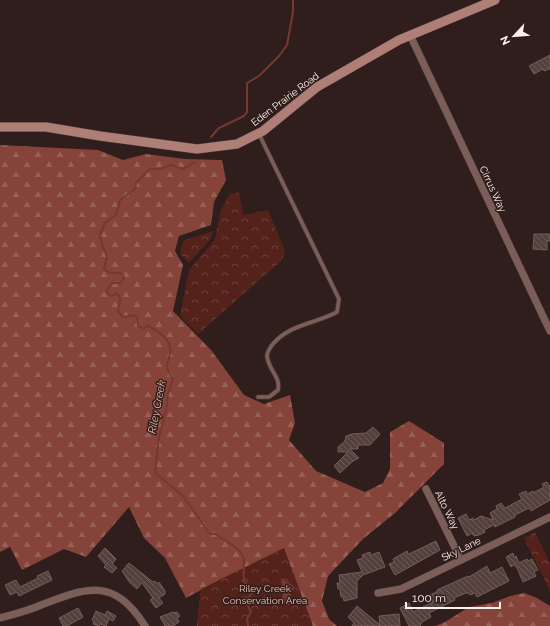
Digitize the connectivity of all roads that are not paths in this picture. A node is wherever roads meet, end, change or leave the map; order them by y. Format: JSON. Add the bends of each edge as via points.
{"nodes":[{"id":1,"x":496,"y":0,"type":"edge"},
{"id":2,"x":410,"y":35,"type":"junction"},
{"id":3,"x":0,"y":127,"type":"edge"},
{"id":4,"x":260,"y":134,"type":"junction"},
{"id":5,"x":550,"y":331,"type":"edge"},
{"id":6,"x":258,"y":397,"type":"dead end"},
{"id":7,"x":426,"y":489,"type":"dead end"},
{"id":8,"x":550,"y":517,"type":"edge"},
{"id":9,"x":461,"y":560,"type":"junction"},
{"id":10,"x":378,"y":593,"type":"dead end"},
{"id":11,"x":0,"y":618,"type":"edge"},
{"id":12,"x":143,"y":623,"type":"edge"}],
"edges":[{"from":1,"to":2,"type":"street","name":"Eden Prairie Road"},
{"from":2,"to":4,"type":"street","name":"Eden Prairie Road","via":[[317,87]]},
{"from":2,"to":5,"type":"street","name":"Cirrus Way"},
{"from":3,"to":4,"type":"street","name":"Eden Prairie Road","via":[[46,127],[197,149],[237,144]]},
{"from":4,"to":6,"type":"lane","via":[[339,299],[337,312],[300,325],[280,336],[273,344],[267,356],[278,380],[278,390],[269,398]]},
{"from":7,"to":9,"type":"street","name":"Alto Way"},
{"from":8,"to":9,"type":"street","name":"Sky Lane"},
{"from":9,"to":10,"type":"street","name":"Sky Lane","via":[[401,589]]},
{"from":11,"to":12,"type":"street","via":[[72,592],[91,590],[113,594],[123,600],[132,607]]}]}
